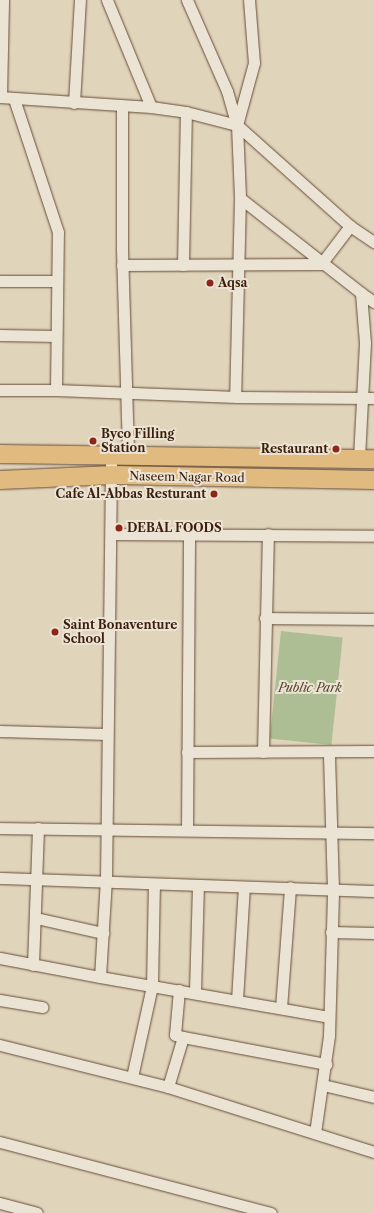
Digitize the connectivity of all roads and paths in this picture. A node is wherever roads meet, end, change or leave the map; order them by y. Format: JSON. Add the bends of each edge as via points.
{"nodes":[{"id":1,"x":3,"y":0,"type":"edge"},
{"id":2,"x":80,"y":0,"type":"edge"},
{"id":3,"x":107,"y":0,"type":"edge"},
{"id":4,"x":187,"y":0,"type":"edge"},
{"id":5,"x":249,"y":0,"type":"edge"},
{"id":6,"x":0,"y":97,"type":"edge"},
{"id":7,"x":14,"y":99,"type":"junction"},
{"id":8,"x":74,"y":102,"type":"junction"},
{"id":9,"x":122,"y":106,"type":"junction"},
{"id":10,"x":151,"y":107,"type":"junction"},
{"id":11,"x":186,"y":112,"type":"junction"},
{"id":12,"x":237,"y":125,"type":"junction"},
{"id":13,"x":240,"y":198,"type":"junction"},
{"id":14,"x":350,"y":226,"type":"junction"},
{"id":15,"x":374,"y":242,"type":"edge"},
{"id":16,"x":184,"y":264,"type":"junction"},
{"id":17,"x":321,"y":264,"type":"junction"},
{"id":18,"x":122,"y":265,"type":"junction"},
{"id":19,"x":236,"y":265,"type":"junction"},
{"id":20,"x":0,"y":280,"type":"edge"},
{"id":21,"x":57,"y":281,"type":"junction"},
{"id":22,"x":361,"y":293,"type":"junction"},
{"id":23,"x":374,"y":302,"type":"edge"},
{"id":24,"x":0,"y":334,"type":"edge"},
{"id":25,"x":56,"y":336,"type":"junction"},
{"id":26,"x":369,"y":343,"type":"edge"},
{"id":27,"x":0,"y":390,"type":"edge"},
{"id":28,"x":56,"y":390,"type":"junction"},
{"id":29,"x":126,"y":394,"type":"junction"},
{"id":30,"x":235,"y":396,"type":"junction"},
{"id":31,"x":362,"y":397,"type":"junction"},
{"id":32,"x":374,"y":398,"type":"edge"},
{"id":33,"x":0,"y":454,"type":"edge"},
{"id":34,"x":120,"y":454,"type":"junction"},
{"id":35,"x":366,"y":459,"type":"edge"},
{"id":36,"x":113,"y":475,"type":"junction"},
{"id":37,"x":0,"y":480,"type":"edge"},
{"id":38,"x":374,"y":480,"type":"edge"},
{"id":39,"x":189,"y":533,"type":"junction"},
{"id":40,"x":112,"y":534,"type":"junction"},
{"id":41,"x":268,"y":534,"type":"junction"},
{"id":42,"x":374,"y":536,"type":"edge"},
{"id":43,"x":265,"y":618,"type":"junction"},
{"id":44,"x":374,"y":619,"type":"edge"},
{"id":45,"x":0,"y":731,"type":"edge"},
{"id":46,"x":107,"y":734,"type":"junction"},
{"id":47,"x":374,"y":751,"type":"edge"},
{"id":48,"x":187,"y":752,"type":"junction"},
{"id":49,"x":263,"y":752,"type":"junction"},
{"id":50,"x":328,"y":752,"type":"junction"},
{"id":51,"x":0,"y":828,"type":"edge"},
{"id":52,"x":38,"y":828,"type":"junction"},
{"id":53,"x":107,"y":828,"type":"junction"},
{"id":54,"x":186,"y":829,"type":"junction"},
{"id":55,"x":332,"y":832,"type":"junction"},
{"id":56,"x":374,"y":833,"type":"edge"},
{"id":57,"x":0,"y":878,"type":"edge"},
{"id":58,"x":38,"y":880,"type":"junction"},
{"id":59,"x":106,"y":880,"type":"junction"},
{"id":60,"x":154,"y":884,"type":"junction"},
{"id":61,"x":198,"y":886,"type":"junction"},
{"id":62,"x":244,"y":887,"type":"junction"},
{"id":63,"x":290,"y":887,"type":"junction"},
{"id":64,"x":333,"y":890,"type":"junction"},
{"id":65,"x":374,"y":891,"type":"edge"},
{"id":66,"x":36,"y":918,"type":"junction"},
{"id":67,"x":331,"y":932,"type":"junction"},
{"id":68,"x":103,"y":933,"type":"junction"},
{"id":69,"x":374,"y":933,"type":"edge"},
{"id":70,"x":0,"y":958,"type":"edge"},
{"id":71,"x":33,"y":965,"type":"junction"},
{"id":72,"x":100,"y":977,"type":"junction"},
{"id":73,"x":152,"y":986,"type":"junction"},
{"id":74,"x":179,"y":990,"type":"junction"},
{"id":75,"x":195,"y":992,"type":"junction"},
{"id":76,"x":0,"y":1000,"type":"edge"},
{"id":77,"x":237,"y":1000,"type":"junction"},
{"id":78,"x":42,"y":1007,"type":"dead end"},
{"id":79,"x":281,"y":1008,"type":"junction"},
{"id":80,"x":329,"y":1017,"type":"junction"},
{"id":81,"x":183,"y":1037,"type":"junction"},
{"id":82,"x":0,"y":1045,"type":"edge"},
{"id":83,"x":326,"y":1064,"type":"junction"},
{"id":84,"x":132,"y":1077,"type":"junction"},
{"id":85,"x":323,"y":1085,"type":"junction"},
{"id":86,"x":168,"y":1087,"type":"junction"},
{"id":87,"x":374,"y":1097,"type":"edge"},
{"id":88,"x":315,"y":1133,"type":"junction"},
{"id":89,"x":0,"y":1142,"type":"edge"},
{"id":90,"x":374,"y":1152,"type":"edge"},
{"id":91,"x":0,"y":1203,"type":"edge"},
{"id":92,"x":37,"y":1213,"type":"edge"},
{"id":93,"x":271,"y":1213,"type":"edge"}],
"edges":[{"from":1,"to":6,"type":"street"},
{"from":2,"to":8,"type":"street"},
{"from":3,"to":10,"type":"street"},
{"from":4,"to":12,"type":"street","via":[[227,91]]},
{"from":5,"to":12,"type":"street","via":[[254,63]]},
{"from":6,"to":7,"type":"street"},
{"from":7,"to":8,"type":"street"},
{"from":7,"to":21,"type":"street","via":[[58,232]]},
{"from":8,"to":9,"type":"street"},
{"from":9,"to":10,"type":"street"},
{"from":9,"to":18,"type":"street"},
{"from":10,"to":11,"type":"street"},
{"from":11,"to":12,"type":"street"},
{"from":11,"to":16,"type":"street"},
{"from":12,"to":13,"type":"street"},
{"from":12,"to":14,"type":"street"},
{"from":13,"to":17,"type":"street"},
{"from":13,"to":19,"type":"street"},
{"from":14,"to":15,"type":"street"},
{"from":14,"to":17,"type":"street"},
{"from":16,"to":18,"type":"street"},
{"from":16,"to":19,"type":"street"},
{"from":17,"to":19,"type":"street"},
{"from":17,"to":22,"type":"street"},
{"from":18,"to":29,"type":"street"},
{"from":19,"to":30,"type":"street"},
{"from":20,"to":21,"type":"street"},
{"from":21,"to":25,"type":"street"},
{"from":22,"to":23,"type":"street"},
{"from":22,"to":26,"type":"street"},
{"from":24,"to":25,"type":"street"},
{"from":25,"to":28,"type":"street"},
{"from":26,"to":31,"type":"street"},
{"from":27,"to":28,"type":"street"},
{"from":28,"to":29,"type":"street"},
{"from":29,"to":30,"type":"street"},
{"from":29,"to":34,"type":"street"},
{"from":30,"to":31,"type":"street"},
{"from":31,"to":32,"type":"street"},
{"from":31,"to":35,"type":"street"},
{"from":33,"to":34,"type":"main road","name":"Naseem Nagar Road"},
{"from":34,"to":35,"type":"main road","name":"Naseem Nagar Road"},
{"from":34,"to":36,"type":"street"},
{"from":36,"to":37,"type":"main road","name":"Naseem Nagar Road"},
{"from":36,"to":38,"type":"main road","name":"Naseem Nagar Road"},
{"from":36,"to":40,"type":"street"},
{"from":39,"to":40,"type":"street"},
{"from":39,"to":41,"type":"street"},
{"from":39,"to":48,"type":"street"},
{"from":40,"to":46,"type":"street"},
{"from":41,"to":42,"type":"street"},
{"from":41,"to":43,"type":"street"},
{"from":43,"to":44,"type":"street"},
{"from":43,"to":49,"type":"street"},
{"from":45,"to":46,"type":"street"},
{"from":46,"to":53,"type":"street"},
{"from":47,"to":50,"type":"street"},
{"from":48,"to":49,"type":"street"},
{"from":48,"to":54,"type":"street"},
{"from":49,"to":50,"type":"street"},
{"from":50,"to":55,"type":"street"},
{"from":51,"to":52,"type":"street"},
{"from":52,"to":53,"type":"street"},
{"from":52,"to":58,"type":"street"},
{"from":53,"to":54,"type":"street"},
{"from":53,"to":59,"type":"street"},
{"from":54,"to":55,"type":"street"},
{"from":55,"to":56,"type":"street"},
{"from":55,"to":64,"type":"street"},
{"from":57,"to":58,"type":"street"},
{"from":58,"to":59,"type":"street"},
{"from":58,"to":66,"type":"street"},
{"from":59,"to":60,"type":"street"},
{"from":59,"to":68,"type":"street"},
{"from":60,"to":61,"type":"street"},
{"from":60,"to":73,"type":"street"},
{"from":61,"to":62,"type":"street"},
{"from":61,"to":75,"type":"street"},
{"from":62,"to":63,"type":"street"},
{"from":62,"to":77,"type":"street"},
{"from":63,"to":64,"type":"street"},
{"from":63,"to":79,"type":"street"},
{"from":64,"to":65,"type":"street"},
{"from":64,"to":67,"type":"street"},
{"from":66,"to":68,"type":"street"},
{"from":66,"to":71,"type":"street"},
{"from":67,"to":69,"type":"street"},
{"from":67,"to":80,"type":"street"},
{"from":68,"to":72,"type":"street"},
{"from":70,"to":71,"type":"street"},
{"from":71,"to":72,"type":"street"},
{"from":72,"to":73,"type":"street"},
{"from":73,"to":74,"type":"street"},
{"from":73,"to":84,"type":"street"},
{"from":74,"to":75,"type":"street"},
{"from":74,"to":81,"type":"street","via":[[175,1035]]},
{"from":75,"to":77,"type":"street"},
{"from":76,"to":78,"type":"street"},
{"from":77,"to":79,"type":"street"},
{"from":79,"to":80,"type":"street"},
{"from":80,"to":83,"type":"street"},
{"from":81,"to":83,"type":"street"},
{"from":81,"to":86,"type":"street"},
{"from":82,"to":84,"type":"street"},
{"from":83,"to":85,"type":"street"},
{"from":84,"to":86,"type":"street"},
{"from":85,"to":87,"type":"street"},
{"from":85,"to":88,"type":"street"},
{"from":86,"to":88,"type":"street"},
{"from":88,"to":90,"type":"street"},
{"from":89,"to":93,"type":"street"},
{"from":91,"to":92,"type":"street"}]}
